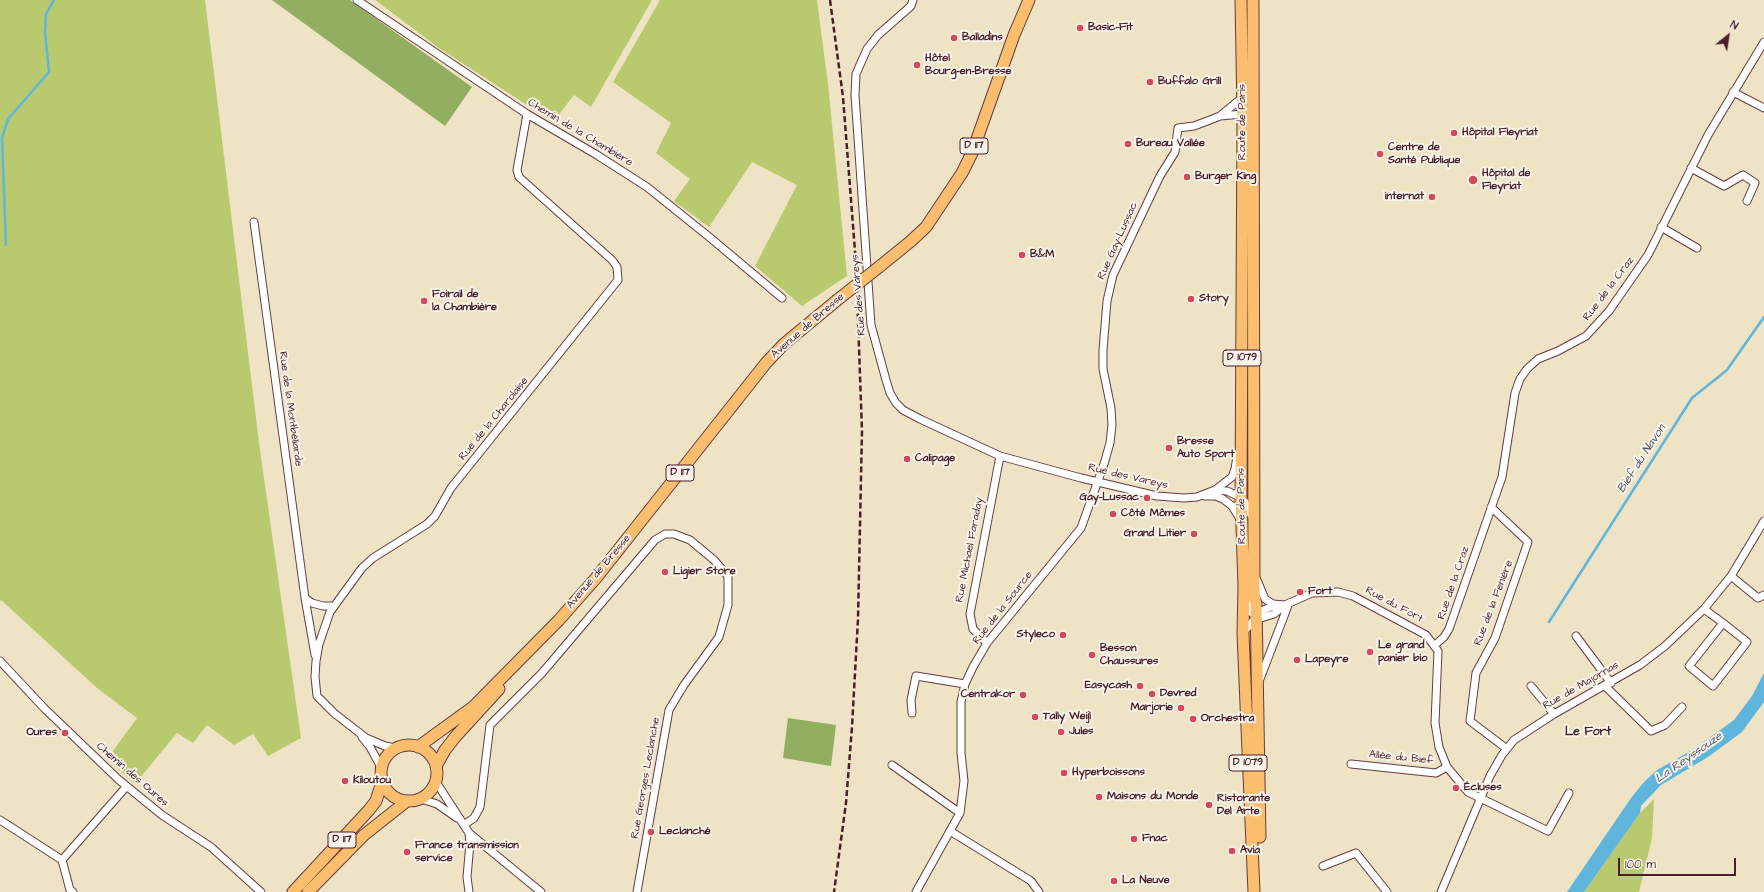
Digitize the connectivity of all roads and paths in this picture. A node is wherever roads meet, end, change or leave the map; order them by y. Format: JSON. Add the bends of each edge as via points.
{"nodes":[{"id":1,"x":357,"y":0,"type":"edge"},
{"id":2,"x":914,"y":0,"type":"edge"},
{"id":3,"x":1029,"y":0,"type":"edge"},
{"id":4,"x":1241,"y":0,"type":"edge"},
{"id":5,"x":1253,"y":0,"type":"edge"},
{"id":6,"x":1764,"y":42,"type":"edge"},
{"id":7,"x":1733,"y":92,"type":"junction"},
{"id":8,"x":1243,"y":97,"type":"junction"},
{"id":9,"x":1764,"y":108,"type":"edge"},
{"id":10,"x":527,"y":114,"type":"junction"},
{"id":11,"x":1243,"y":114,"type":"junction"},
{"id":12,"x":1220,"y":116,"type":"junction"},
{"id":13,"x":1691,"y":168,"type":"junction"},
{"id":14,"x":1747,"y":201,"type":"dead end"},
{"id":15,"x":254,"y":222,"type":"dead end"},
{"id":16,"x":1661,"y":227,"type":"junction"},
{"id":17,"x":1697,"y":248,"type":"dead end"},
{"id":18,"x":782,"y":298,"type":"dead end"},
{"id":19,"x":1242,"y":424,"type":"junction"},
{"id":20,"x":1000,"y":456,"type":"junction"},
{"id":21,"x":1098,"y":481,"type":"junction"},
{"id":22,"x":1254,"y":487,"type":"junction"},
{"id":23,"x":1215,"y":490,"type":"junction"},
{"id":24,"x":1201,"y":496,"type":"junction"},
{"id":25,"x":1223,"y":499,"type":"junction"},
{"id":26,"x":1241,"y":499,"type":"junction"},
{"id":27,"x":1491,"y":507,"type":"junction"},
{"id":28,"x":1764,"y":521,"type":"edge"},
{"id":29,"x":1242,"y":522,"type":"junction"},
{"id":30,"x":1254,"y":528,"type":"junction"},
{"id":31,"x":1254,"y":572,"type":"junction"},
{"id":32,"x":1731,"y":576,"type":"junction"},
{"id":33,"x":1244,"y":586,"type":"junction"},
{"id":34,"x":1764,"y":595,"type":"edge"},
{"id":35,"x":305,"y":598,"type":"junction"},
{"id":36,"x":1287,"y":604,"type":"junction"},
{"id":37,"x":1276,"y":605,"type":"junction"},
{"id":38,"x":334,"y":606,"type":"junction"},
{"id":39,"x":1704,"y":609,"type":"junction"},
{"id":40,"x":1256,"y":617,"type":"junction"},
{"id":41,"x":1723,"y":623,"type":"junction"},
{"id":42,"x":1243,"y":634,"type":"junction"},
{"id":43,"x":1576,"y":636,"type":"dead end"},
{"id":44,"x":987,"y":642,"type":"junction"},
{"id":45,"x":1435,"y":645,"type":"junction"},
{"id":46,"x":529,"y":651,"type":"junction"},
{"id":47,"x":0,"y":661,"type":"edge"},
{"id":48,"x":316,"y":661,"type":"junction"},
{"id":49,"x":965,"y":684,"type":"junction"},
{"id":50,"x":1608,"y":684,"type":"junction"},
{"id":51,"x":1258,"y":686,"type":"junction"},
{"id":52,"x":1530,"y":686,"type":"dead end"},
{"id":53,"x":1682,"y":707,"type":"dead end"},
{"id":54,"x":912,"y":713,"type":"dead end"},
{"id":55,"x":1554,"y":714,"type":"junction"},
{"id":56,"x":355,"y":730,"type":"junction"},
{"id":57,"x":418,"y":746,"type":"junction"},
{"id":58,"x":395,"y":748,"type":"junction"},
{"id":59,"x":1507,"y":749,"type":"junction"},
{"id":60,"x":1351,"y":764,"type":"dead end"},
{"id":61,"x":892,"y":765,"type":"dead end"},
{"id":62,"x":436,"y":766,"type":"junction"},
{"id":63,"x":381,"y":767,"type":"junction"},
{"id":64,"x":1447,"y":767,"type":"junction"},
{"id":65,"x":382,"y":782,"type":"junction"},
{"id":66,"x":436,"y":782,"type":"junction"},
{"id":67,"x":126,"y":787,"type":"junction"},
{"id":68,"x":1569,"y":793,"type":"dead end"},
{"id":69,"x":1480,"y":798,"type":"junction"},
{"id":70,"x":421,"y":799,"type":"junction"},
{"id":71,"x":407,"y":801,"type":"junction"},
{"id":72,"x":960,"y":813,"type":"junction"},
{"id":73,"x":0,"y":820,"type":"edge"},
{"id":74,"x":465,"y":824,"type":"junction"},
{"id":75,"x":950,"y":831,"type":"junction"},
{"id":76,"x":469,"y":833,"type":"junction"},
{"id":77,"x":62,"y":860,"type":"junction"},
{"id":78,"x":1323,"y":866,"type":"dead end"},
{"id":79,"x":73,"y":892,"type":"edge"},
{"id":80,"x":261,"y":892,"type":"edge"},
{"id":81,"x":292,"y":892,"type":"edge"},
{"id":82,"x":308,"y":892,"type":"edge"},
{"id":83,"x":469,"y":892,"type":"edge"},
{"id":84,"x":541,"y":892,"type":"edge"},
{"id":85,"x":637,"y":892,"type":"edge"},
{"id":86,"x":916,"y":892,"type":"edge"},
{"id":87,"x":1039,"y":892,"type":"edge"},
{"id":88,"x":1254,"y":892,"type":"edge"},
{"id":89,"x":1260,"y":892,"type":"edge"},
{"id":90,"x":1387,"y":892,"type":"edge"},
{"id":91,"x":1441,"y":892,"type":"edge"}],
"edges":[{"from":1,"to":10,"type":"street","name":"Chemin de la Chambière"},
{"from":2,"to":20,"type":"street","name":"Rue des Vareys","via":[[867,49],[856,74],[873,339],[890,393],[903,410]]},
{"from":3,"to":46,"type":"main road","name":"Avenue de Bresse","number":"D 117","bridge":true,"via":[[972,153],[962,173],[926,227],[784,344],[766,363],[596,578]]},
{"from":4,"to":8,"type":"main road","name":"Route de Paris","number":"D 1079"},
{"from":5,"to":22,"type":"main road","name":"Route de Paris","number":"D 1079"},
{"from":6,"to":7,"type":"street","name":"Rue de la Craz"},
{"from":7,"to":9,"type":"street"},
{"from":7,"to":13,"type":"street","name":"Rue de la Craz"},
{"from":8,"to":11,"type":"main road","name":"Route de Paris","number":"D 1079"},
{"from":8,"to":12,"type":"street","name":"Rue Gay-Lussac"},
{"from":10,"to":18,"type":"street","name":"Chemin de la Chambière","via":[[647,187]]},
{"from":10,"to":38,"type":"street","name":"Rue de la Charolaise","via":[[517,170],[520,177],[612,260],[617,267],[618,280],[451,488],[435,516],[427,524],[373,558],[362,568]]},
{"from":11,"to":12,"type":"street","name":"Rue Gay-Lussac"},
{"from":11,"to":19,"type":"main road","name":"Route de Paris","number":"D 1079"},
{"from":12,"to":21,"type":"street","name":"Rue Gay-Lussac","via":[[1194,126],[1178,128],[1174,152],[1160,176],[1108,290],[1103,369],[1112,425],[1110,443]]},
{"from":13,"to":14,"type":"street","via":[[1724,186],[1743,176],[1755,182]]},
{"from":13,"to":16,"type":"street","name":"Rue de la Craz"},
{"from":15,"to":35,"type":"street","name":"Rue de la Montbéliarde"},
{"from":16,"to":17,"type":"street"},
{"from":16,"to":27,"type":"street","name":"Rue de la Craz","via":[[1648,255],[1598,325],[1573,344],[1538,359],[1520,378],[1515,393],[1502,477]]},
{"from":19,"to":23,"type":"street","name":"Rue des Vareys","via":[[1234,473]]},
{"from":19,"to":26,"type":"main road","name":"Route de Paris","number":"D 1079"},
{"from":20,"to":21,"type":"street","name":"Rue des Vareys"},
{"from":20,"to":44,"type":"street","name":"Rue Michael Faraday","via":[[970,614],[973,629]]},
{"from":21,"to":24,"type":"street","name":"Rue des Vareys","via":[[1172,498]]},
{"from":21,"to":44,"type":"street","name":"Rue de la Source","via":[[1081,528]]},
{"from":22,"to":26,"type":"street"},
{"from":22,"to":30,"type":"main road","name":"Route de Paris","number":"D 1079"},
{"from":23,"to":24,"type":"street","name":"Rue des Vareys"},
{"from":23,"to":26,"type":"street","via":[[1227,491]]},
{"from":24,"to":25,"type":"street","name":"Rue des Vareys","via":[[1216,496]]},
{"from":25,"to":26,"type":"street","name":"Rue des Vareys"},
{"from":25,"to":29,"type":"street","via":[[1232,506]]},
{"from":26,"to":29,"type":"main road","name":"Route de Paris","number":"D 1079"},
{"from":26,"to":30,"type":"street","via":[[1249,507]]},
{"from":27,"to":45,"type":"street","name":"Rue de la Craz","via":[[1449,629]]},
{"from":27,"to":59,"type":"street","name":"Rue de la Fenière","via":[[1528,542],[1495,638],[1476,673],[1470,721]]},
{"from":28,"to":32,"type":"street","name":"Rue de Majornas"},
{"from":29,"to":33,"type":"main road","name":"Route de Paris","number":"D 1079"},
{"from":30,"to":31,"type":"main road","name":"Route de Paris","number":"D 1079"},
{"from":31,"to":37,"type":"street","via":[[1265,599]]},
{"from":31,"to":40,"type":"main road","name":"Route de Paris","number":"D 1079"},
{"from":32,"to":34,"type":"street","via":[[1758,598]]},
{"from":32,"to":39,"type":"street","name":"Rue de Majornas"},
{"from":33,"to":40,"type":"street","via":[[1249,608]]},
{"from":33,"to":42,"type":"main road","name":"Route de Paris","number":"D 1079"},
{"from":35,"to":38,"type":"street","via":[[312,603]]},
{"from":35,"to":48,"type":"street","name":"Rue de la Montbéliarde"},
{"from":36,"to":37,"type":"street","name":"Rue du Fort"},
{"from":36,"to":40,"type":"street","name":"Rue du Fort","via":[[1267,618]]},
{"from":36,"to":45,"type":"street","name":"Rue du Fort","via":[[1312,593],[1326,591],[1353,596],[1426,635]]},
{"from":36,"to":51,"type":"street"},
{"from":37,"to":40,"type":"street","name":"Rue du Fort","via":[[1261,611]]},
{"from":38,"to":48,"type":"street","name":"Rue de la Charolaise","via":[[323,629]]},
{"from":39,"to":41,"type":"street"},
{"from":39,"to":50,"type":"street","name":"Rue de Majornas","via":[[1665,646]]},
{"from":40,"to":42,"type":"street","name":"Rue du Fort"},
{"from":40,"to":51,"type":"main road","name":"Route de Paris","number":"D 1079"},
{"from":41,"to":41,"type":"street","via":[[1747,642],[1713,686],[1689,666]]},
{"from":42,"to":88,"type":"main road","name":"Route de Paris","number":"D 1079"},
{"from":43,"to":50,"type":"street"},
{"from":44,"to":49,"type":"street","name":"Rue de la Source"},
{"from":45,"to":64,"type":"street","via":[[1438,652],[1435,723],[1439,747]]},
{"from":46,"to":57,"type":"main road","name":"Avenue de Bresse","number":"D 117","via":[[473,707]]},
{"from":46,"to":62,"type":"main road","name":"Avenue de Bresse","number":"D 117","via":[[489,702],[456,736]]},
{"from":47,"to":67,"type":"street","name":"Chemin des Oures","via":[[44,708]]},
{"from":48,"to":56,"type":"street","name":"Rue de la Charolaise","via":[[314,677],[317,696],[334,714]]},
{"from":49,"to":54,"type":"street","via":[[916,676],[911,700]]},
{"from":49,"to":72,"type":"street","name":"Rue de la Source","via":[[961,702],[964,781]]},
{"from":50,"to":53,"type":"street","via":[[1651,731],[1665,725]]},
{"from":50,"to":55,"type":"street","name":"Rue de Majornas"},
{"from":51,"to":89,"type":"main road","name":"Route de Paris","number":"D 1079"},
{"from":52,"to":55,"type":"street"},
{"from":55,"to":59,"type":"street","name":"Rue de Majornas","via":[[1514,740]]},
{"from":56,"to":58,"type":"street","via":[[374,742]]},
{"from":56,"to":63,"type":"street","via":[[370,747]]},
{"from":57,"to":58,"type":"main road","via":[[402,745]]},
{"from":57,"to":62,"type":"main road","via":[[432,757]]},
{"from":58,"to":63,"type":"main road","via":[[384,759]]},
{"from":59,"to":69,"type":"street","name":"Rue de Majornas"},
{"from":60,"to":64,"type":"street","name":"Allée du Bief","via":[[1436,773]]},
{"from":61,"to":72,"type":"street"},
{"from":62,"to":66,"type":"main road"},
{"from":63,"to":65,"type":"main road"},
{"from":64,"to":69,"type":"street","via":[[1468,792]]},
{"from":65,"to":71,"type":"main road","via":[[391,796]]},
{"from":65,"to":81,"type":"main road","number":"D 117","via":[[370,810]]},
{"from":66,"to":70,"type":"main road"},
{"from":66,"to":74,"type":"street"},
{"from":67,"to":77,"type":"street"},
{"from":67,"to":80,"type":"street","name":"Chemin des Oures","via":[[162,815],[211,847]]},
{"from":68,"to":69,"type":"street","via":[[1548,831]]},
{"from":69,"to":91,"type":"street","name":"Rue de Majornas"},
{"from":70,"to":71,"type":"main road"},
{"from":70,"to":74,"type":"street","via":[[436,804]]},
{"from":71,"to":82,"type":"main road","number":"D 117","via":[[364,835]]},
{"from":72,"to":75,"type":"street","name":"Rue de la Source"},
{"from":73,"to":77,"type":"street"},
{"from":74,"to":76,"type":"street"},
{"from":74,"to":85,"type":"street","name":"Rue Georges Leclanche","via":[[474,818],[480,807],[490,725],[542,674],[655,540],[665,534],[674,534],[690,540],[728,576],[728,605],[719,637],[669,710]]},
{"from":75,"to":86,"type":"street","name":"Rue de la Source"},
{"from":75,"to":87,"type":"street","via":[[1031,881]]},
{"from":76,"to":83,"type":"street"},
{"from":76,"to":84,"type":"street"},
{"from":77,"to":79,"type":"street","via":[[70,890]]},
{"from":78,"to":90,"type":"street","via":[[1356,852]]}]}
